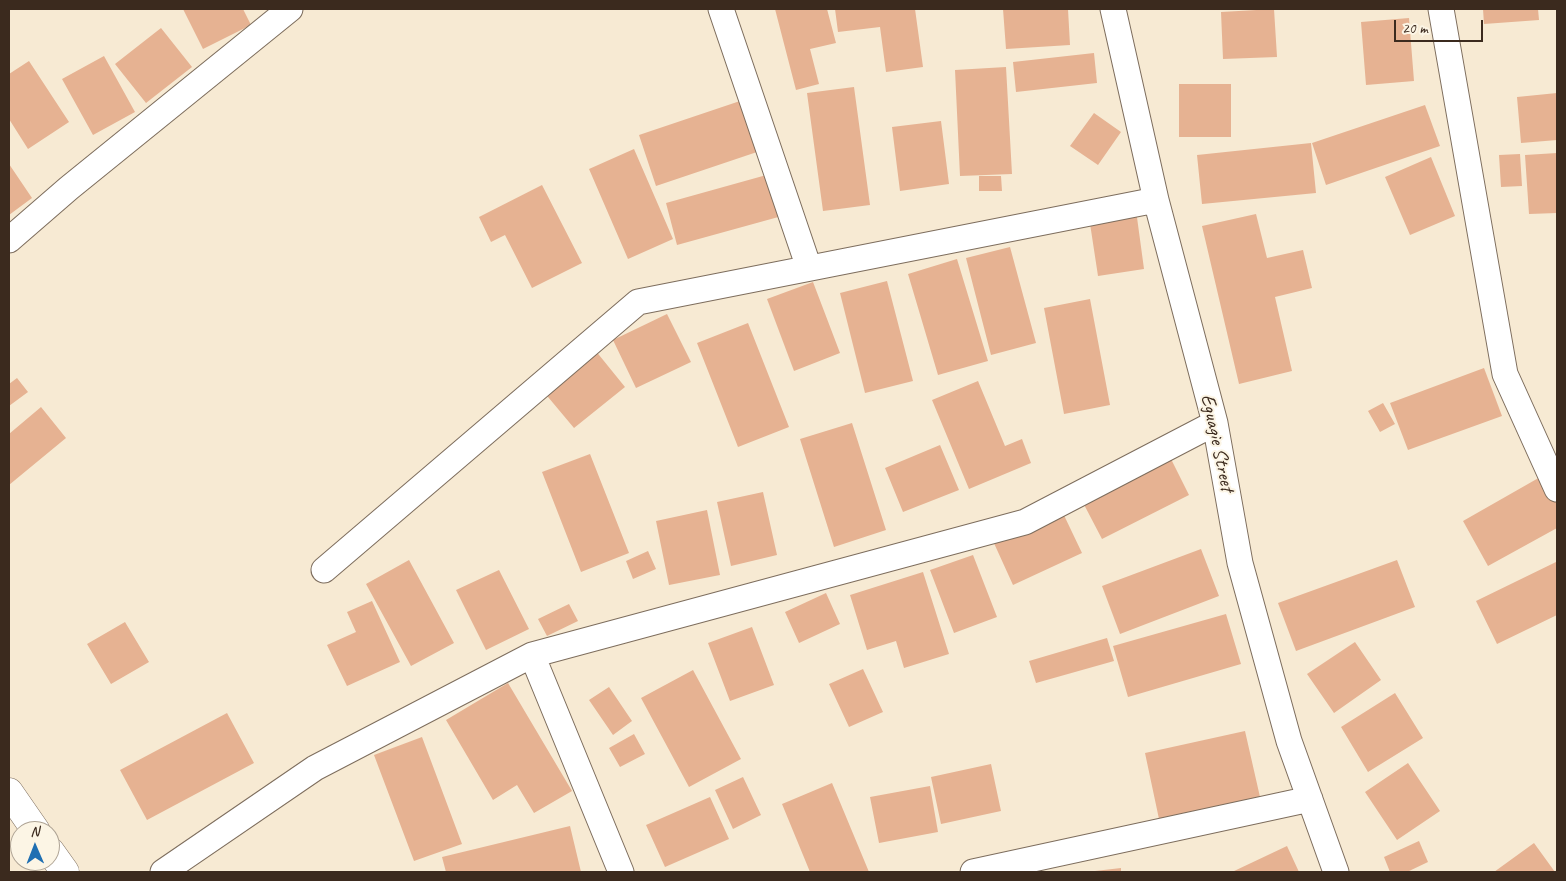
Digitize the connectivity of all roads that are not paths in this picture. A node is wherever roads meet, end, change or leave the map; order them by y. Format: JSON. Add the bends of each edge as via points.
{"nodes":[{"id":1,"x":290,"y":9,"type":"edge"},
{"id":2,"x":721,"y":9,"type":"edge"},
{"id":3,"x":1113,"y":9,"type":"edge"},
{"id":4,"x":1441,"y":9,"type":"edge"},
{"id":5,"x":1156,"y":200,"type":"junction"},
{"id":6,"x":9,"y":240,"type":"edge"},
{"id":7,"x":809,"y":268,"type":"junction"},
{"id":8,"x":1215,"y":423,"type":"junction"},
{"id":9,"x":1557,"y":489,"type":"edge"},
{"id":10,"x":324,"y":570,"type":"dead end"},
{"id":11,"x":532,"y":655,"type":"junction"},
{"id":12,"x":9,"y":792,"type":"edge"},
{"id":13,"x":1310,"y":799,"type":"junction"},
{"id":14,"x":29,"y":821,"type":"edge"},
{"id":15,"x":163,"y":872,"type":"edge"},
{"id":16,"x":621,"y":872,"type":"edge"},
{"id":17,"x":977,"y":872,"type":"edge"},
{"id":18,"x":1336,"y":872,"type":"edge"}],
"edges":[{"from":1,"to":6,"type":"street"},
{"from":2,"to":7,"type":"street"},
{"from":3,"to":5,"type":"street","name":"Eguagie Street"},
{"from":4,"to":9,"type":"street","via":[[1505,374]]},
{"from":5,"to":7,"type":"street"},
{"from":5,"to":8,"type":"street","name":"Eguagie Street"},
{"from":7,"to":10,"type":"street","via":[[638,302]]},
{"from":8,"to":11,"type":"street","via":[[1025,522]]},
{"from":8,"to":13,"type":"street","name":"Eguagie Street","via":[[1240,562],[1289,741]]},
{"from":11,"to":15,"type":"street","via":[[315,768]]},
{"from":11,"to":16,"type":"street"},
{"from":12,"to":14,"type":"main road"},
{"from":13,"to":17,"type":"street"},
{"from":13,"to":18,"type":"street","name":"Eguagie Street"}]}
